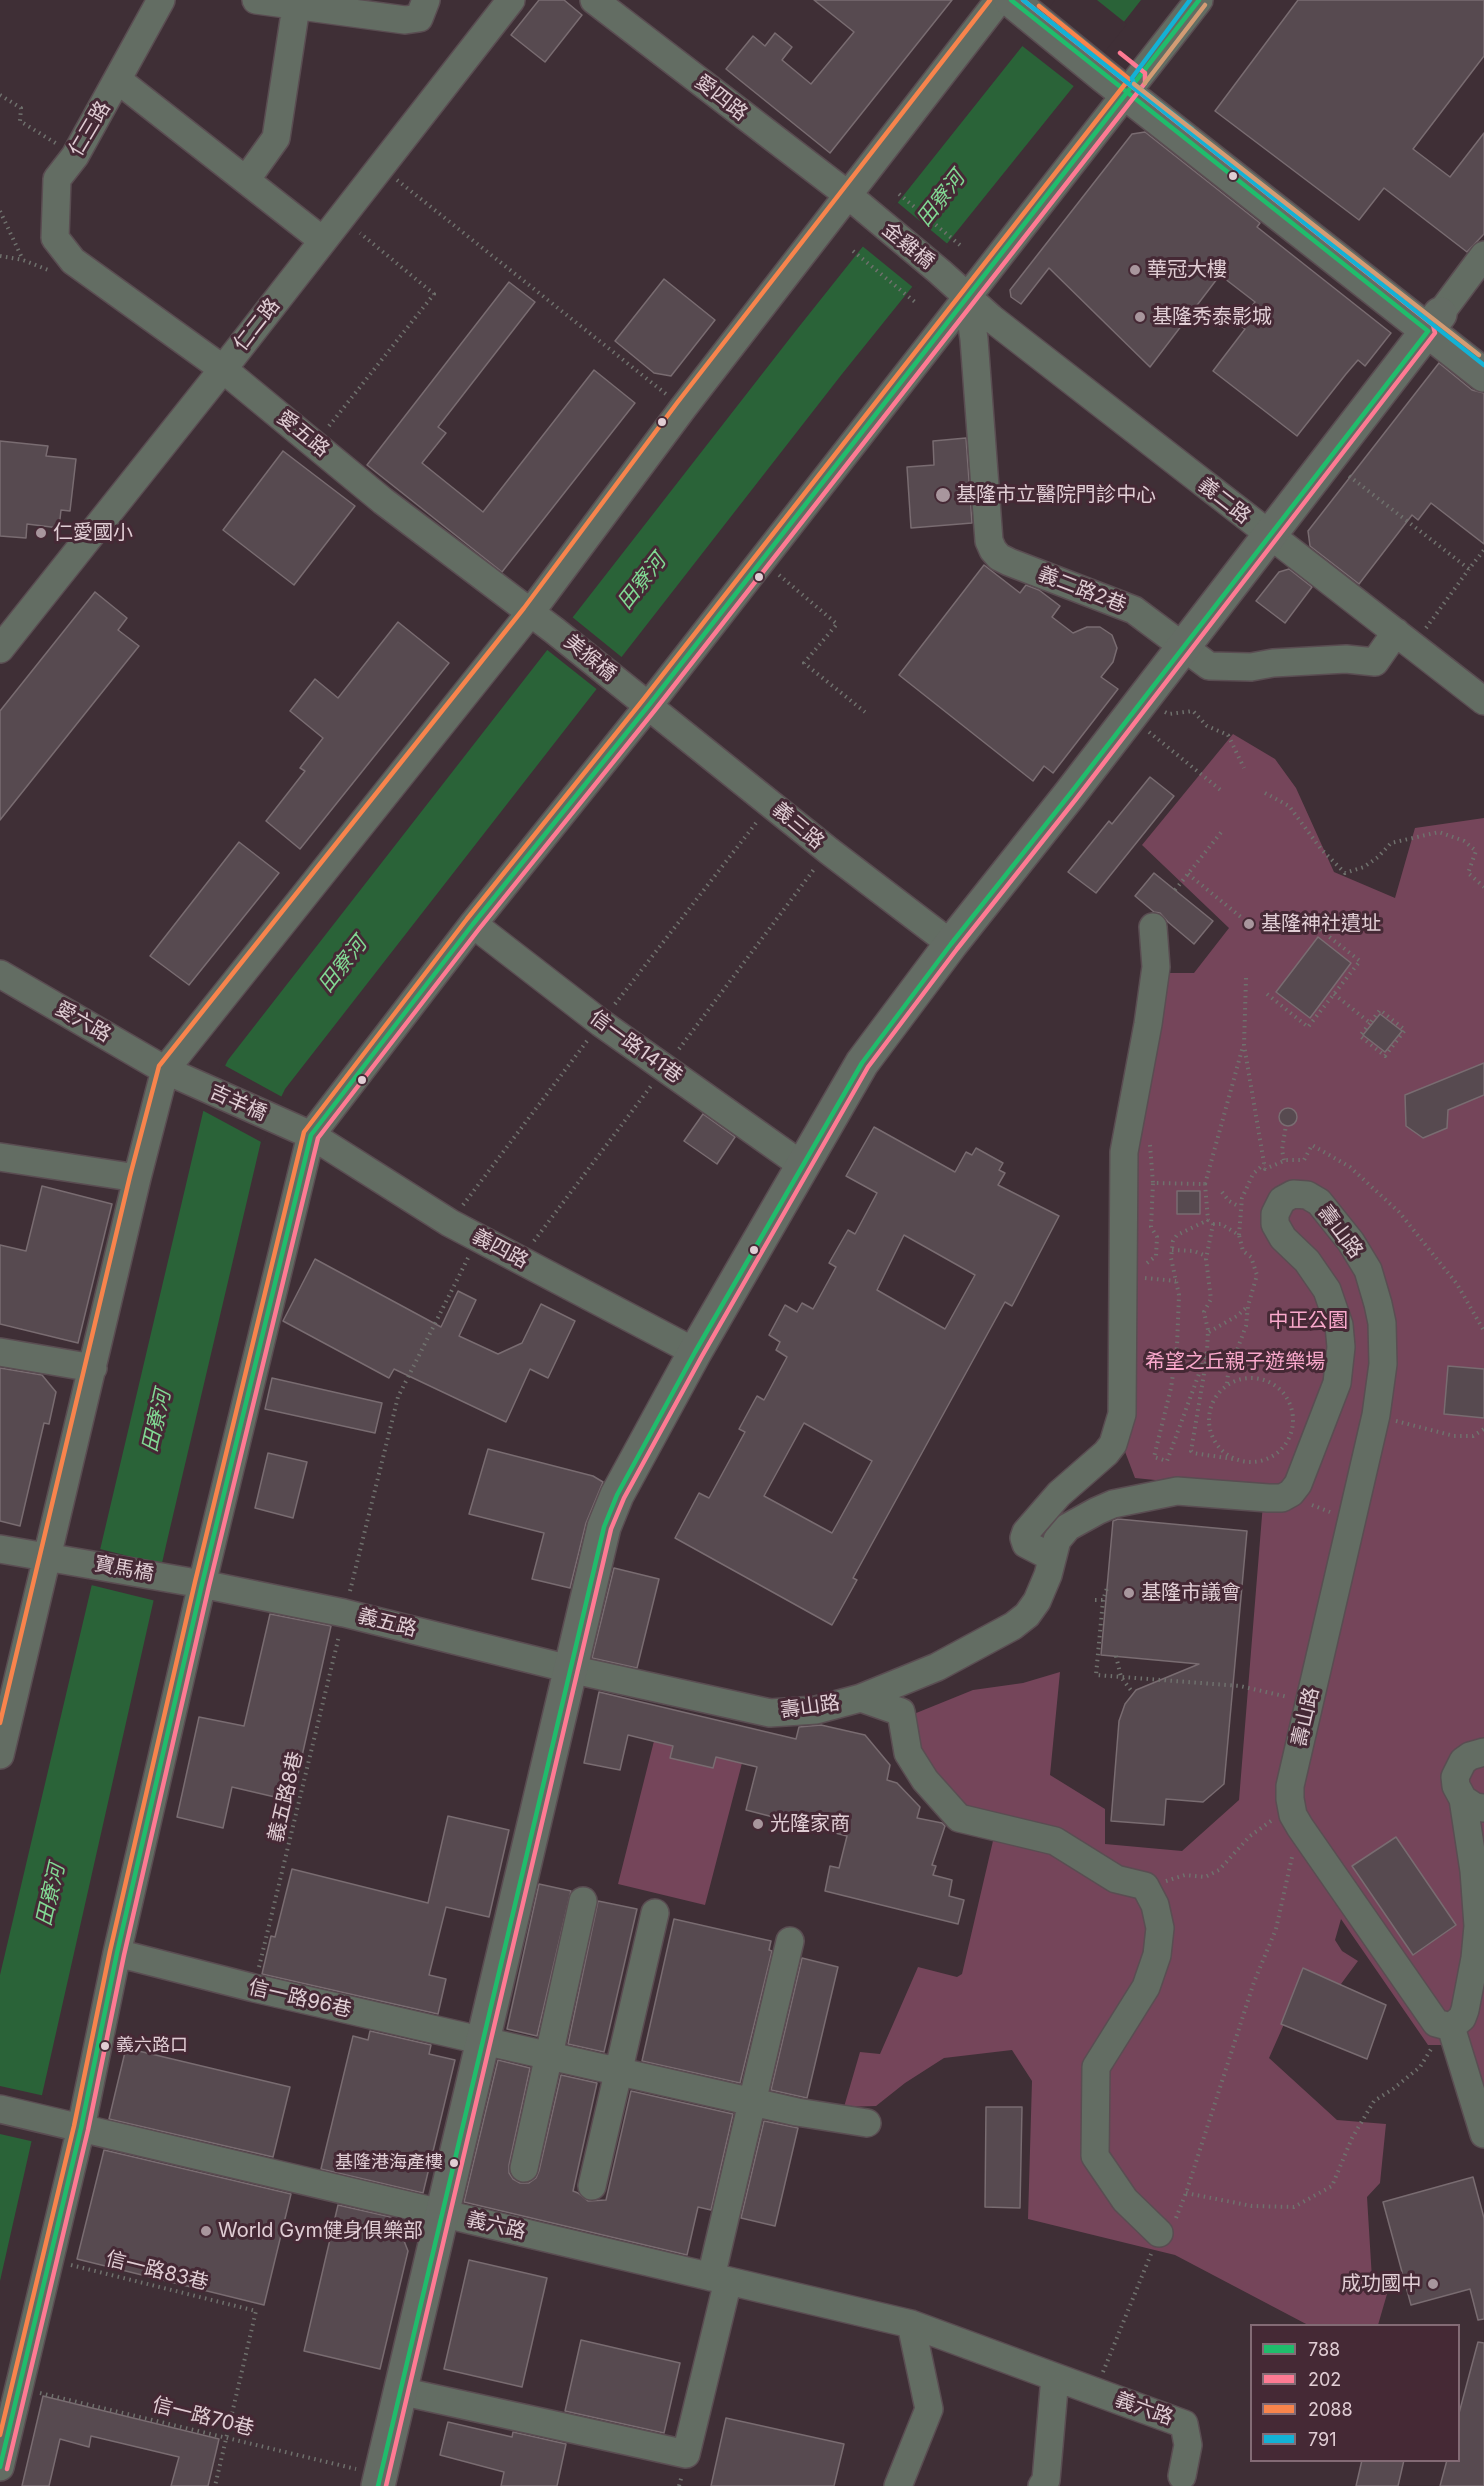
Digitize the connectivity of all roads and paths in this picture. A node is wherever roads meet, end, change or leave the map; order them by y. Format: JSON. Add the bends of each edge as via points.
{"nodes":[{"id":1,"x":161,"y":0,"type":"edge"},
{"id":2,"x":256,"y":0,"type":"edge"},
{"id":3,"x":426,"y":0,"type":"edge"},
{"id":4,"x":511,"y":0,"type":"edge"},
{"id":5,"x":594,"y":0,"type":"edge"},
{"id":6,"x":999,"y":0,"type":"edge"},
{"id":7,"x":1011,"y":0,"type":"edge"},
{"id":8,"x":1044,"y":0,"type":"edge"},
{"id":9,"x":1199,"y":0,"type":"edge"},
{"id":10,"x":297,"y":2,"type":"edge"},
{"id":11,"x":118,"y":80,"type":"junction"},
{"id":12,"x":1133,"y":86,"type":"junction"},
{"id":13,"x":0,"y":95,"type":"edge"},
{"id":14,"x":75,"y":156,"type":"junction"},
{"id":15,"x":380,"y":167,"type":"junction"},
{"id":16,"x":246,"y":180,"type":"junction"},
{"id":17,"x":899,"y":194,"type":"dead end"},
{"id":18,"x":848,"y":195,"type":"junction"},
{"id":19,"x":0,"y":210,"type":"edge"},
{"id":20,"x":341,"y":217,"type":"junction"},
{"id":21,"x":322,"y":240,"type":"junction"},
{"id":22,"x":961,"y":246,"type":"dead end"},
{"id":23,"x":853,"y":251,"type":"dead end"},
{"id":24,"x":1484,"y":255,"type":"edge"},
{"id":25,"x":0,"y":256,"type":"edge"},
{"id":26,"x":73,"y":261,"type":"joint"},
{"id":27,"x":968,"y":297,"type":"junction"},
{"id":28,"x":915,"y":302,"type":"dead end"},
{"id":29,"x":1434,"y":322,"type":"junction"},
{"id":30,"x":1484,"y":349,"type":"edge"},
{"id":31,"x":223,"y":369,"type":"junction"},
{"id":32,"x":1484,"y":375,"type":"edge"},
{"id":33,"x":683,"y":408,"type":"junction"},
{"id":34,"x":315,"y":443,"type":"junction"},
{"id":35,"x":1327,"y":459,"type":"junction"},
{"id":36,"x":1268,"y":536,"type":"junction"},
{"id":37,"x":1484,"y":550,"type":"edge"},
{"id":38,"x":1479,"y":557,"type":"junction"},
{"id":39,"x":762,"y":561,"type":"junction"},
{"id":40,"x":1484,"y":561,"type":"edge"},
{"id":41,"x":1469,"y":569,"type":"junction"},
{"id":42,"x":530,"y":613,"type":"junction"},
{"id":43,"x":1404,"y":639,"type":"junction"},
{"id":44,"x":1183,"y":647,"type":"junction"},
{"id":45,"x":0,"y":649,"type":"edge"},
{"id":46,"x":1484,"y":701,"type":"edge"},
{"id":47,"x":649,"y":705,"type":"junction"},
{"id":48,"x":1166,"y":706,"type":"dead end"},
{"id":49,"x":865,"y":712,"type":"dead end"},
{"id":50,"x":1130,"y":716,"type":"junction"},
{"id":51,"x":1244,"y":768,"type":"dead end"},
{"id":52,"x":1223,"y":792,"type":"dead end"},
{"id":53,"x":1265,"y":793,"type":"dead end"},
{"id":54,"x":1223,"y":830,"type":"dead end"},
{"id":55,"x":1188,"y":874,"type":"junction"},
{"id":56,"x":1484,"y":887,"type":"edge"},
{"id":57,"x":1175,"y":890,"type":"dead end"},
{"id":58,"x":1247,"y":922,"type":"dead end"},
{"id":59,"x":473,"y":924,"type":"junction"},
{"id":60,"x":1153,"y":927,"type":"dead end"},
{"id":61,"x":1318,"y":928,"type":"dead end"},
{"id":62,"x":951,"y":944,"type":"junction"},
{"id":63,"x":0,"y":974,"type":"edge"},
{"id":64,"x":1246,"y":978,"type":"dead end"},
{"id":65,"x":1267,"y":994,"type":"dead end"},
{"id":66,"x":1334,"y":994,"type":"junction"},
{"id":67,"x":1370,"y":1023,"type":"junction"},
{"id":68,"x":1244,"y":1045,"type":"junction"},
{"id":69,"x":165,"y":1070,"type":"junction"},
{"id":70,"x":1129,"y":1122,"type":"junction"},
{"id":71,"x":1286,"y":1125,"type":"dead end"},
{"id":72,"x":311,"y":1135,"type":"junction"},
{"id":73,"x":0,"y":1157,"type":"edge"},
{"id":74,"x":1284,"y":1160,"type":"junction"},
{"id":75,"x":1264,"y":1164,"type":"junction"},
{"id":76,"x":803,"y":1166,"type":"junction"},
{"id":77,"x":137,"y":1178,"type":"junction"},
{"id":78,"x":1153,"y":1183,"type":"junction"},
{"id":79,"x":1205,"y":1184,"type":"junction"},
{"id":80,"x":1222,"y":1192,"type":"dead end"},
{"id":81,"x":1240,"y":1207,"type":"junction"},
{"id":82,"x":1208,"y":1220,"type":"junction"},
{"id":83,"x":1213,"y":1224,"type":"junction"},
{"id":84,"x":1239,"y":1235,"type":"junction"},
{"id":85,"x":478,"y":1238,"type":"junction"},
{"id":86,"x":1172,"y":1250,"type":"junction"},
{"id":87,"x":1206,"y":1256,"type":"junction"},
{"id":88,"x":1176,"y":1281,"type":"junction"},
{"id":89,"x":1248,"y":1306,"type":"junction"},
{"id":90,"x":1484,"y":1331,"type":"edge"},
{"id":91,"x":1209,"y":1332,"type":"junction"},
{"id":92,"x":0,"y":1352,"type":"edge"},
{"id":93,"x":695,"y":1352,"type":"junction"},
{"id":94,"x":1207,"y":1352,"type":"junction"},
{"id":95,"x":93,"y":1368,"type":"junction"},
{"id":96,"x":1227,"y":1385,"type":"junction"},
{"id":97,"x":1376,"y":1415,"type":"junction"},
{"id":98,"x":1484,"y":1429,"type":"edge"},
{"id":99,"x":1245,"y":1461,"type":"junction"},
{"id":100,"x":1244,"y":1467,"type":"dead end"},
{"id":101,"x":1291,"y":1493,"type":"junction"},
{"id":102,"x":1339,"y":1516,"type":"dead end"},
{"id":103,"x":0,"y":1549,"type":"edge"},
{"id":104,"x":47,"y":1555,"type":"junction"},
{"id":105,"x":1052,"y":1557,"type":"junction"},
{"id":106,"x":202,"y":1584,"type":"junction"},
{"id":107,"x":1107,"y":1587,"type":"dead end"},
{"id":108,"x":1095,"y":1599,"type":"dead end"},
{"id":109,"x":1102,"y":1600,"type":"junction"},
{"id":110,"x":344,"y":1613,"type":"junction"},
{"id":111,"x":1116,"y":1656,"type":"dead end"},
{"id":112,"x":570,"y":1669,"type":"junction"},
{"id":113,"x":1121,"y":1677,"type":"junction"},
{"id":114,"x":1133,"y":1693,"type":"dead end"},
{"id":115,"x":861,"y":1698,"type":"junction"},
{"id":116,"x":1309,"y":1701,"type":"junction"},
{"id":117,"x":1483,"y":1751,"type":"edge"},
{"id":118,"x":0,"y":1755,"type":"edge"},
{"id":119,"x":1473,"y":1803,"type":"edge"},
{"id":120,"x":1296,"y":1821,"type":"junction"},
{"id":121,"x":1146,"y":1886,"type":"junction"},
{"id":122,"x":583,"y":1901,"type":"dead end"},
{"id":123,"x":655,"y":1913,"type":"dead end"},
{"id":124,"x":790,"y":1941,"type":"dead end"},
{"id":125,"x":117,"y":1953,"type":"junction"},
{"id":126,"x":254,"y":1988,"type":"junction"},
{"id":127,"x":1448,"y":2027,"type":"junction"},
{"id":128,"x":484,"y":2042,"type":"junction"},
{"id":129,"x":547,"y":2055,"type":"junction"},
{"id":130,"x":618,"y":2071,"type":"junction"},
{"id":131,"x":752,"y":2101,"type":"junction"},
{"id":132,"x":0,"y":2109,"type":"edge"},
{"id":133,"x":867,"y":2123,"type":"dead end"},
{"id":134,"x":81,"y":2128,"type":"junction"},
{"id":135,"x":1484,"y":2134,"type":"edge"},
{"id":136,"x":524,"y":2168,"type":"dead end"},
{"id":137,"x":592,"y":2186,"type":"dead end"},
{"id":138,"x":1186,"y":2193,"type":"junction"},
{"id":139,"x":442,"y":2213,"type":"junction"},
{"id":140,"x":1159,"y":2233,"type":"junction"},
{"id":141,"x":50,"y":2260,"type":"junction"},
{"id":142,"x":720,"y":2279,"type":"junction"},
{"id":143,"x":911,"y":2324,"type":"junction"},
{"id":144,"x":1055,"y":2377,"type":"junction"},
{"id":145,"x":19,"y":2388,"type":"junction"},
{"id":146,"x":400,"y":2391,"type":"junction"},
{"id":147,"x":1095,"y":2392,"type":"junction"},
{"id":148,"x":226,"y":2438,"type":"junction"},
{"id":149,"x":0,"y":2467,"type":"edge"},
{"id":150,"x":1182,"y":2476,"type":"dead end"},
{"id":151,"x":379,"y":2480,"type":"edge"},
{"id":152,"x":215,"y":2486,"type":"edge"},
{"id":153,"x":898,"y":2486,"type":"edge"},
{"id":154,"x":1042,"y":2486,"type":"edge"}],
"edges":[{"from":1,"to":11,"type":"street","name":"仁三路"},
{"from":2,"to":10,"type":"street"},
{"from":3,"to":10,"type":"street","via":[[419,18],[405,20]]},
{"from":4,"to":15,"type":"street","name":"仁二路"},
{"from":5,"to":18,"type":"street","name":"愛四路"},
{"from":6,"to":18,"type":"street"},
{"from":7,"to":12,"type":"main road"},
{"from":8,"to":12,"type":"main road"},
{"from":9,"to":12,"type":"street"},
{"from":10,"to":16,"type":"street","via":[[276,138]]},
{"from":11,"to":14,"type":"street","name":"仁三路"},
{"from":11,"to":16,"type":"street"},
{"from":12,"to":27,"type":"street"},
{"from":12,"to":29,"type":"main road"},
{"from":13,"to":14,"type":"path","via":[[21,108],[20,121]]},
{"from":14,"to":26,"type":"street","name":"仁三路","via":[[57,179],[55,208],[56,238]]},
{"from":15,"to":20,"type":"street","name":"仁二路"},
{"from":15,"to":33,"type":"path"},
{"from":16,"to":21,"type":"street"},
{"from":17,"to":22,"type":"path"},
{"from":18,"to":27,"type":"street","name":"金雞橋"},
{"from":18,"to":33,"type":"street"},
{"from":19,"to":25,"type":"path","via":[[23,260]]},
{"from":20,"to":21,"type":"street","name":"仁二路"},
{"from":20,"to":34,"type":"path","via":[[434,294]]},
{"from":21,"to":31,"type":"street","name":"仁二路"},
{"from":23,"to":28,"type":"path"},
{"from":24,"to":29,"type":"street"},
{"from":26,"to":31,"type":"street","name":"愛五路"},
{"from":27,"to":36,"type":"street","name":"義二路"},
{"from":27,"to":39,"type":"street"},
{"from":27,"to":44,"type":"street","name":"義二路2巷","via":[[989,542],[993,550],[1009,562],[1134,610]]},
{"from":29,"to":30,"type":"main road"},
{"from":29,"to":32,"type":"main road"},
{"from":29,"to":35,"type":"main road"},
{"from":31,"to":34,"type":"street","name":"愛五路"},
{"from":31,"to":45,"type":"street","name":"仁二路"},
{"from":33,"to":42,"type":"street"},
{"from":34,"to":42,"type":"street","name":"愛五路","via":[[383,501]]},
{"from":35,"to":36,"type":"main road"},
{"from":35,"to":41,"type":"path"},
{"from":36,"to":43,"type":"street","name":"義二路"},
{"from":36,"to":44,"type":"main road"},
{"from":37,"to":38,"type":"path"},
{"from":38,"to":40,"type":"path"},
{"from":38,"to":41,"type":"path"},
{"from":39,"to":47,"type":"street"},
{"from":39,"to":49,"type":"path","via":[[837,624],[804,663]]},
{"from":41,"to":43,"type":"path"},
{"from":42,"to":47,"type":"street","name":"美猴橋"},
{"from":42,"to":69,"type":"street"},
{"from":43,"to":44,"type":"street","name":"義二路2巷","via":[[1375,662],[1346,660],[1251,667],[1209,666]]},
{"from":43,"to":46,"type":"street","name":"義二路"},
{"from":44,"to":50,"type":"main road"},
{"from":47,"to":59,"type":"street"},
{"from":47,"to":62,"type":"street","name":"義三路"},
{"from":48,"to":51,"type":"path","via":[[1167,714],[1193,711],[1207,726],[1228,735]]},
{"from":50,"to":52,"type":"path"},
{"from":50,"to":62,"type":"main road"},
{"from":53,"to":56,"type":"path","via":[[1290,806],[1321,849],[1345,873],[1364,867],[1391,843],[1439,832],[1464,841],[1476,851],[1468,873]]},
{"from":54,"to":55,"type":"path"},
{"from":55,"to":57,"type":"path"},
{"from":55,"to":58,"type":"path"},
{"from":59,"to":72,"type":"street"},
{"from":59,"to":76,"type":"street","name":"信一路141巷","via":[[610,1029]]},
{"from":60,"to":70,"type":"street","via":[[1153,990]]},
{"from":61,"to":66,"type":"path","via":[[1360,960]]},
{"from":62,"to":76,"type":"main road","via":[[862,1063]]},
{"from":63,"to":69,"type":"street","name":"愛六路"},
{"from":64,"to":68,"type":"path"},
{"from":65,"to":66,"type":"path","via":[[1308,1027]]},
{"from":66,"to":67,"type":"path"},
{"from":67,"to":67,"type":"path","via":[[1380,1010],[1405,1030],[1385,1056],[1360,1036]]},
{"from":68,"to":75,"type":"path"},
{"from":68,"to":79,"type":"path"},
{"from":69,"to":72,"type":"street","name":"吉羊橋"},
{"from":69,"to":77,"type":"street"},
{"from":70,"to":78,"type":"path","via":[[1152,1146]]},
{"from":70,"to":105,"type":"street","via":[[1124,1152],[1119,1428],[1106,1453],[1059,1494],[1026,1532],[1026,1544]]},
{"from":71,"to":74,"type":"path"},
{"from":72,"to":85,"type":"street","name":"義四路"},
{"from":72,"to":106,"type":"street"},
{"from":73,"to":77,"type":"street"},
{"from":74,"to":75,"type":"path","via":[[1265,1169]]},
{"from":74,"to":90,"type":"path","via":[[1304,1160],[1312,1144],[1350,1167],[1399,1212],[1457,1284]]},
{"from":75,"to":81,"type":"path","via":[[1248,1182]]},
{"from":76,"to":93,"type":"main road"},
{"from":77,"to":95,"type":"street"},
{"from":78,"to":79,"type":"path"},
{"from":78,"to":88,"type":"path","via":[[1150,1227],[1157,1237],[1156,1256],[1146,1264],[1144,1277]]},
{"from":79,"to":82,"type":"path"},
{"from":80,"to":81,"type":"path","via":[[1229,1202]]},
{"from":81,"to":84,"type":"path"},
{"from":82,"to":83,"type":"path"},
{"from":82,"to":86,"type":"path","via":[[1177,1235]]},
{"from":83,"to":84,"type":"path","via":[[1221,1224]]},
{"from":83,"to":87,"type":"path"},
{"from":84,"to":89,"type":"path","via":[[1257,1275]]},
{"from":85,"to":93,"type":"street","name":"義四路"},
{"from":85,"to":110,"type":"path","name":"義五路8巷","via":[[398,1397]]},
{"from":86,"to":87,"type":"path"},
{"from":86,"to":88,"type":"path"},
{"from":87,"to":91,"type":"path","via":[[1210,1299],[1204,1312]]},
{"from":88,"to":94,"type":"path","via":[[1179,1321],[1175,1367],[1154,1457],[1167,1461]]},
{"from":89,"to":91,"type":"path"},
{"from":89,"to":96,"type":"path","via":[[1246,1326]]},
{"from":91,"to":94,"type":"path"},
{"from":92,"to":95,"type":"street"},
{"from":93,"to":112,"type":"main road","via":[[616,1495]]},
{"from":94,"to":99,"type":"path","via":[[1191,1451]]},
{"from":95,"to":104,"type":"street"},
{"from":96,"to":99,"type":"path","via":[[1214,1399],[1209,1426],[1221,1450]]},
{"from":96,"to":99,"type":"path","via":[[1247,1377],[1260,1377],[1274,1383],[1292,1406],[1292,1434],[1284,1448],[1259,1462]]},
{"from":97,"to":98,"type":"path","via":[[1454,1436],[1473,1436]]},
{"from":97,"to":101,"type":"street","name":"壽山路","via":[[1383,1343],[1368,1270],[1318,1202],[1307,1195],[1293,1194],[1279,1204],[1275,1224],[1327,1290],[1339,1325],[1341,1347],[1337,1383]]},
{"from":97,"to":116,"type":"street","name":"壽山路"},
{"from":99,"to":100,"type":"path"},
{"from":101,"to":102,"type":"path"},
{"from":101,"to":105,"type":"street","name":"壽山路","via":[[1268,1498],[1177,1491],[1113,1504],[1068,1527],[1057,1540]]},
{"from":103,"to":104,"type":"street","name":"寶馬橋"},
{"from":104,"to":106,"type":"street","name":"寶馬橋"},
{"from":104,"to":118,"type":"street"},
{"from":105,"to":115,"type":"street","name":"壽山路","via":[[1037,1601],[1013,1626],[937,1667]]},
{"from":106,"to":110,"type":"street","name":"義五路"},
{"from":106,"to":125,"type":"street"},
{"from":107,"to":109,"type":"path"},
{"from":108,"to":109,"type":"path"},
{"from":109,"to":113,"type":"path","via":[[1096,1675]]},
{"from":110,"to":112,"type":"street","name":"義五路"},
{"from":110,"to":126,"type":"path","name":"義五路8巷"},
{"from":111,"to":113,"type":"path"},
{"from":112,"to":115,"type":"street","name":"壽山路","via":[[770,1713],[816,1710]]},
{"from":112,"to":128,"type":"main road"},
{"from":113,"to":114,"type":"path"},
{"from":113,"to":116,"type":"path","via":[[1240,1686]]},
{"from":115,"to":121,"type":"street","via":[[901,1712],[908,1752],[925,1780],[959,1818],[1054,1841],[1116,1879]]},
{"from":116,"to":120,"type":"street","name":"壽山路","via":[[1290,1786]]},
{"from":117,"to":119,"type":"street","via":[[1470,1756],[1458,1768],[1456,1786]]},
{"from":119,"to":127,"type":"street","via":[[1478,1926],[1475,1958],[1462,2019]]},
{"from":120,"to":121,"type":"path","via":[[1280,1811],[1219,1870],[1205,1877],[1185,1875]]},
{"from":120,"to":127,"type":"street","name":"壽山路","via":[[1436,2023]]},
{"from":120,"to":138,"type":"path","via":[[1276,1929],[1254,1982]]},
{"from":121,"to":140,"type":"street","via":[[1160,1928],[1157,1954],[1146,1987],[1096,2067],[1095,2156],[1125,2200]]},
{"from":122,"to":129,"type":"street"},
{"from":123,"to":130,"type":"street"},
{"from":124,"to":131,"type":"street"},
{"from":125,"to":126,"type":"street","name":"信一路96巷"},
{"from":125,"to":134,"type":"street"},
{"from":126,"to":128,"type":"street","name":"信一路96巷"},
{"from":127,"to":135,"type":"street"},
{"from":127,"to":138,"type":"path","via":[[1419,2067],[1374,2101],[1352,2138],[1332,2186],[1294,2207],[1252,2206]]},
{"from":128,"to":129,"type":"street","name":"信一路96巷"},
{"from":128,"to":139,"type":"main road"},
{"from":129,"to":130,"type":"street","name":"信一路96巷"},
{"from":129,"to":136,"type":"street"},
{"from":130,"to":131,"type":"street","name":"信一路96巷"},
{"from":130,"to":137,"type":"street"},
{"from":131,"to":133,"type":"street","name":"信一路96巷"},
{"from":131,"to":142,"type":"street"},
{"from":132,"to":134,"type":"street","name":"義六路"},
{"from":134,"to":139,"type":"street","name":"義六路"},
{"from":134,"to":141,"type":"street"},
{"from":138,"to":140,"type":"path","via":[[1169,2234]]},
{"from":139,"to":142,"type":"street","name":"義六路"},
{"from":139,"to":146,"type":"main road"},
{"from":140,"to":147,"type":"path"},
{"from":141,"to":145,"type":"street"},
{"from":141,"to":148,"type":"path","name":"信一路83巷","via":[[256,2311]]},
{"from":142,"to":143,"type":"street","name":"義六路"},
{"from":142,"to":146,"type":"street","via":[[686,2454]]},
{"from":143,"to":144,"type":"street","name":"義六路"},
{"from":143,"to":153,"type":"street","via":[[929,2409]]},
{"from":144,"to":147,"type":"street","name":"義六路"},
{"from":144,"to":154,"type":"street","via":[[1046,2480]]},
{"from":145,"to":148,"type":"path","name":"信一路70巷"},
{"from":145,"to":149,"type":"street"},
{"from":146,"to":151,"type":"main road"},
{"from":147,"to":150,"type":"street","name":"義六路","via":[[1184,2424],[1188,2445]]},
{"from":148,"to":151,"type":"path","name":"信一路70巷"},
{"from":148,"to":152,"type":"path"}]}
